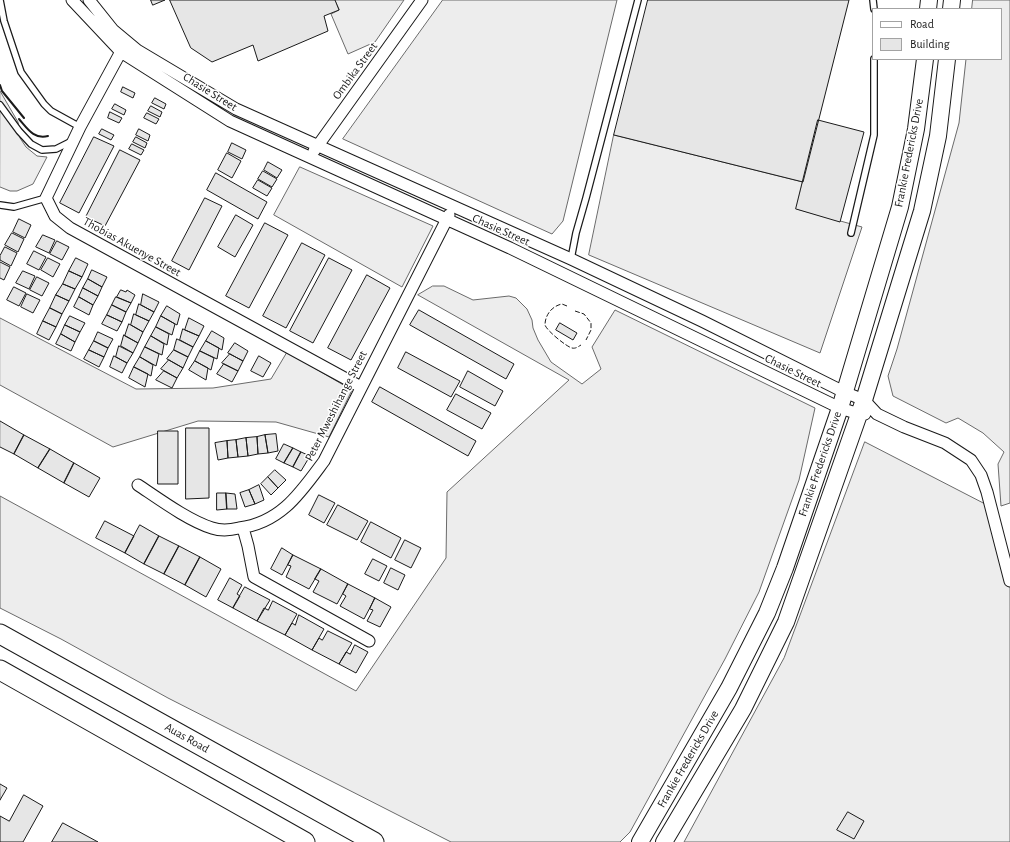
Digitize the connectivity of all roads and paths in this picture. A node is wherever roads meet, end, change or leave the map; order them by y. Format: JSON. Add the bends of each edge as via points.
{"nodes":[{"id":1,"x":0,"y":0,"type":"edge"},
{"id":2,"x":72,"y":0,"type":"edge"},
{"id":3,"x":89,"y":0,"type":"edge"},
{"id":4,"x":422,"y":0,"type":"edge"},
{"id":5,"x":638,"y":0,"type":"edge"},
{"id":6,"x":124,"y":47,"type":"junction"},
{"id":7,"x":874,"y":60,"type":"edge"},
{"id":8,"x":925,"y":60,"type":"edge"},
{"id":9,"x":948,"y":60,"type":"edge"},
{"id":10,"x":0,"y":105,"type":"edge"},
{"id":11,"x":80,"y":127,"type":"junction"},
{"id":12,"x":73,"y":140,"type":"junction"},
{"id":13,"x":317,"y":146,"type":"junction"},
{"id":14,"x":310,"y":157,"type":"junction"},
{"id":15,"x":46,"y":198,"type":"junction"},
{"id":16,"x":0,"y":205,"type":"edge"},
{"id":17,"x":453,"y":207,"type":"junction"},
{"id":18,"x":446,"y":220,"type":"junction"},
{"id":19,"x":851,"y":233,"type":"dead end"},
{"id":20,"x":571,"y":259,"type":"junction"},
{"id":21,"x":361,"y":387,"type":"junction"},
{"id":22,"x":842,"y":400,"type":"junction"},
{"id":23,"x":861,"y":407,"type":"junction"},
{"id":24,"x":138,"y":486,"type":"dead end"},
{"id":25,"x":243,"y":528,"type":"junction"},
{"id":26,"x":1010,"y":581,"type":"edge"},
{"id":27,"x":0,"y":634,"type":"edge"},
{"id":28,"x":369,"y":641,"type":"dead end"},
{"id":29,"x":0,"y":670,"type":"edge"},
{"id":30,"x":305,"y":842,"type":"edge"},
{"id":31,"x":374,"y":842,"type":"edge"},
{"id":32,"x":640,"y":842,"type":"edge"},
{"id":33,"x":664,"y":842,"type":"edge"}],
"edges":[{"from":1,"to":11,"type":"lane","via":[[4,21],[21,72],[51,111]]},
{"from":2,"to":6,"type":"street","name":"Chasie Street"},
{"from":3,"to":6,"type":"street","name":"Chasie Street"},
{"from":4,"to":13,"type":"street","name":"Ombika Street"},
{"from":5,"to":20,"type":"lane"},
{"from":6,"to":11,"type":"street"},
{"from":6,"to":13,"type":"street","name":"Chasie Street","via":[[137,50],[236,109]]},
{"from":6,"to":14,"type":"street","name":"Chasie Street","via":[[230,121]]},
{"from":7,"to":19,"type":"lane","via":[[874,135]]},
{"from":8,"to":22,"type":"main road","name":"Frankie Fredericks Drive","via":[[916,129],[900,207]]},
{"from":9,"to":23,"type":"main road","name":"Frankie Fredericks Drive","via":[[938,136],[922,211]]},
{"from":10,"to":12,"type":"lane","via":[[31,144],[42,150],[56,149]]},
{"from":11,"to":12,"type":"street"},
{"from":12,"to":15,"type":"street"},
{"from":13,"to":14,"type":"street","name":"Ombika Street"},
{"from":13,"to":17,"type":"street","name":"Chasie Street"},
{"from":14,"to":18,"type":"street","name":"Chasie Street"},
{"from":15,"to":16,"type":"lane","via":[[14,207]]},
{"from":15,"to":21,"type":"street","name":"Thobias Akuenye Street","via":[[55,216],[70,228]]},
{"from":17,"to":18,"type":"street","name":"Peter Mweshihange Street"},
{"from":17,"to":20,"type":"street","name":"Chasie Street"},
{"from":18,"to":21,"type":"street","name":"Peter Mweshihange Street"},
{"from":18,"to":22,"type":"street","name":"Chasie Street"},
{"from":20,"to":22,"type":"street","name":"Chasie Street","via":[[702,321]]},
{"from":21,"to":25,"type":"street","name":"Peter Mweshihange Street","via":[[324,461],[300,494],[278,514],[261,524]]},
{"from":22,"to":23,"type":"street","name":"Chasie Street"},
{"from":22,"to":23,"type":"street","name":"Chasie Street"},
{"from":22,"to":32,"type":"main road","name":"Frankie Fredericks Drive","via":[[785,568],[767,613],[729,688]]},
{"from":23,"to":26,"type":"street","name":"Chasie Street","via":[[945,442],[971,460],[986,492]]},
{"from":23,"to":33,"type":"main road","name":"Frankie Fredericks Drive","via":[[786,622],[743,709]]},
{"from":24,"to":25,"type":"street","name":"Peter Mweshihange Street","via":[[190,518],[212,528]]},
{"from":25,"to":28,"type":"street","via":[[254,577]]},
{"from":27,"to":31,"type":"highway","name":"Auas Road"},
{"from":29,"to":30,"type":"highway"}]}
